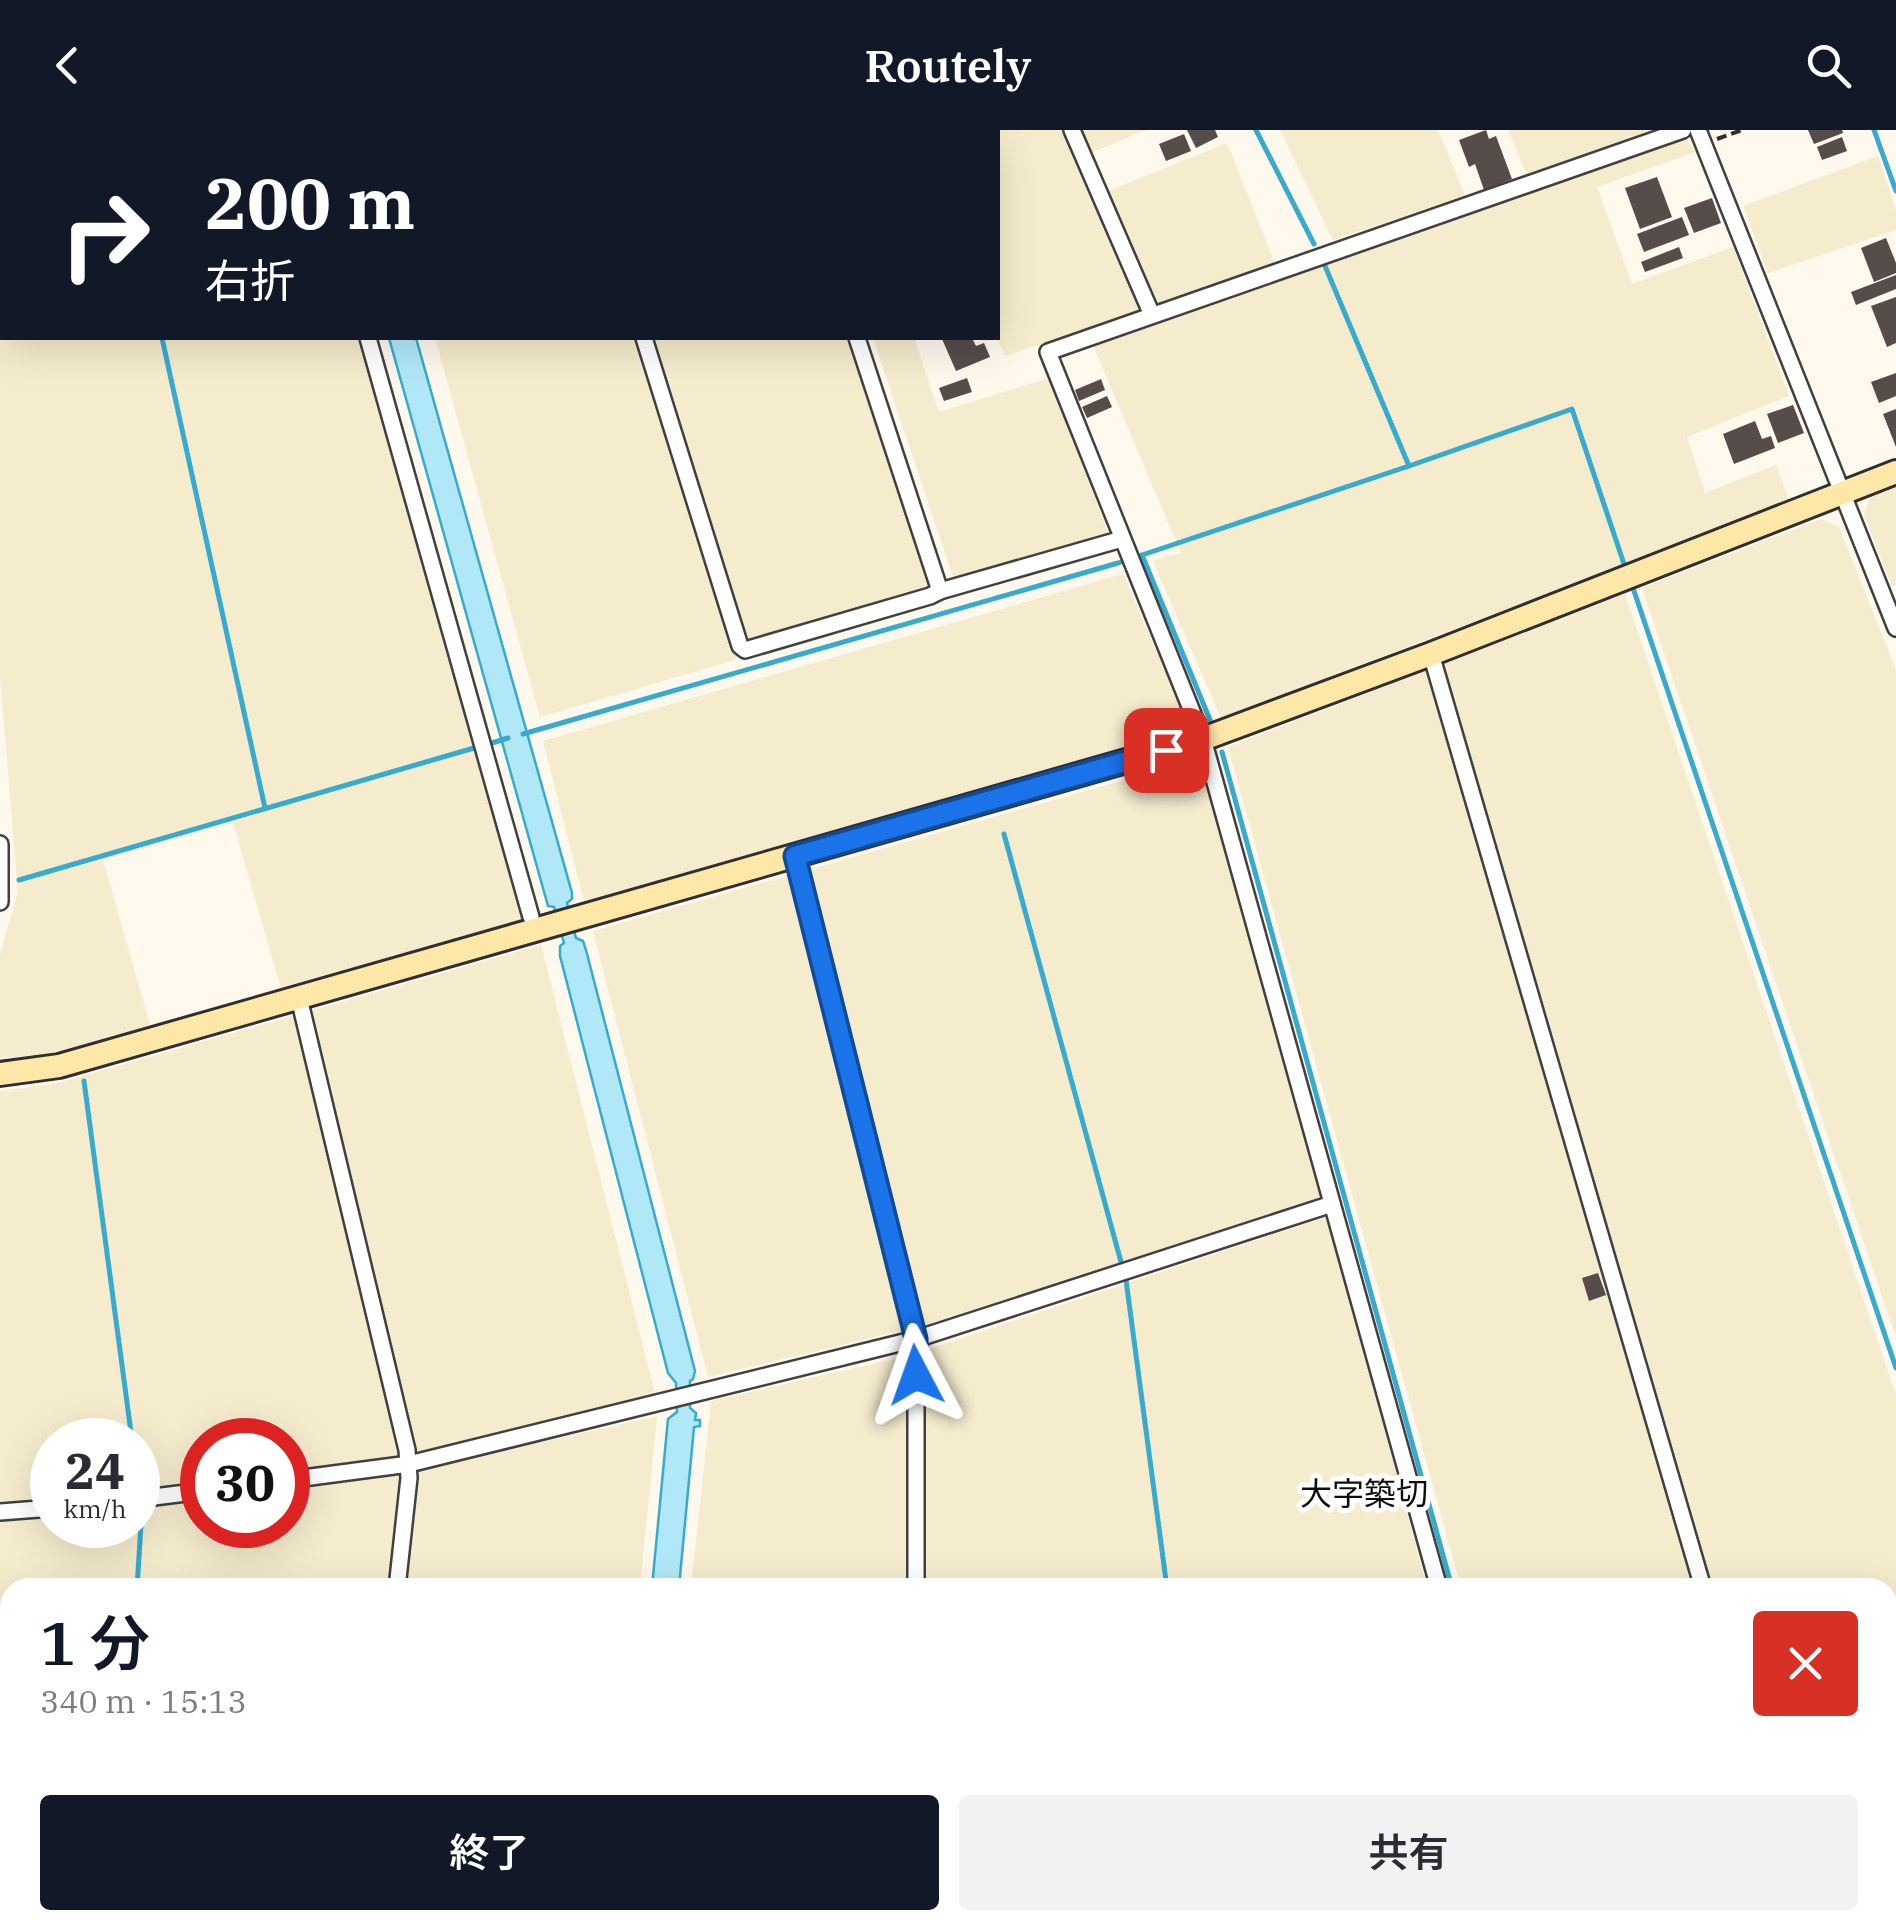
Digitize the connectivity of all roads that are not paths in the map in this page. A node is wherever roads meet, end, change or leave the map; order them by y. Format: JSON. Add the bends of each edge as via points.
{"nodes":[{"id":1,"x":1072,"y":130,"type":"edge"},
{"id":2,"x":1683,"y":130,"type":"edge"},
{"id":3,"x":1701,"y":137,"type":"edge"},
{"id":4,"x":1152,"y":315,"type":"junction"},
{"id":5,"x":369,"y":340,"type":"edge"},
{"id":6,"x":645,"y":340,"type":"edge"},
{"id":7,"x":857,"y":340,"type":"edge"},
{"id":8,"x":1896,"y":472,"type":"edge"},
{"id":9,"x":1842,"y":494,"type":"junction"},
{"id":10,"x":1127,"y":553,"type":"junction"},
{"id":11,"x":940,"y":591,"type":"junction"},
{"id":12,"x":1896,"y":628,"type":"edge"},
{"id":13,"x":1431,"y":654,"type":"junction"},
{"id":14,"x":1204,"y":740,"type":"junction"},
{"id":15,"x":0,"y":844,"type":"edge"},
{"id":16,"x":795,"y":856,"type":"junction"},
{"id":17,"x":0,"y":902,"type":"edge"},
{"id":18,"x":540,"y":922,"type":"junction"},
{"id":19,"x":299,"y":998,"type":"junction"},
{"id":20,"x":0,"y":1074,"type":"edge"},
{"id":21,"x":1332,"y":1204,"type":"junction"},
{"id":22,"x":916,"y":1339,"type":"junction"},
{"id":23,"x":409,"y":1464,"type":"junction"},
{"id":24,"x":310,"y":1477,"type":"edge"},
{"id":25,"x":30,"y":1510,"type":"edge"},
{"id":26,"x":0,"y":1512,"type":"edge"},
{"id":27,"x":397,"y":1578,"type":"edge"},
{"id":28,"x":916,"y":1578,"type":"edge"},
{"id":29,"x":1436,"y":1578,"type":"edge"},
{"id":30,"x":1700,"y":1578,"type":"edge"}],
"edges":[{"from":1,"to":4,"type":"street"},
{"from":2,"to":4,"type":"street"},
{"from":3,"to":9,"type":"street"},
{"from":4,"to":10,"type":"street","via":[[1048,352]]},
{"from":5,"to":18,"type":"street"},
{"from":6,"to":11,"type":"street","via":[[740,646],[745,650]]},
{"from":7,"to":11,"type":"street"},
{"from":8,"to":9,"type":"street"},
{"from":9,"to":12,"type":"street"},
{"from":9,"to":13,"type":"street"},
{"from":10,"to":11,"type":"street"},
{"from":10,"to":14,"type":"street"},
{"from":13,"to":14,"type":"street"},
{"from":13,"to":30,"type":"street"},
{"from":14,"to":16,"type":"street"},
{"from":14,"to":21,"type":"street"},
{"from":15,"to":17,"type":"street"},
{"from":16,"to":18,"type":"street","via":[[583,918]]},
{"from":16,"to":22,"type":"street"},
{"from":18,"to":19,"type":"street"},
{"from":19,"to":20,"type":"street","via":[[59,1066]]},
{"from":19,"to":23,"type":"street"},
{"from":21,"to":22,"type":"street"},
{"from":21,"to":29,"type":"street"},
{"from":22,"to":23,"type":"street"},
{"from":22,"to":28,"type":"street"},
{"from":23,"to":24,"type":"street"},
{"from":23,"to":27,"type":"street"},
{"from":25,"to":26,"type":"street"}]}
